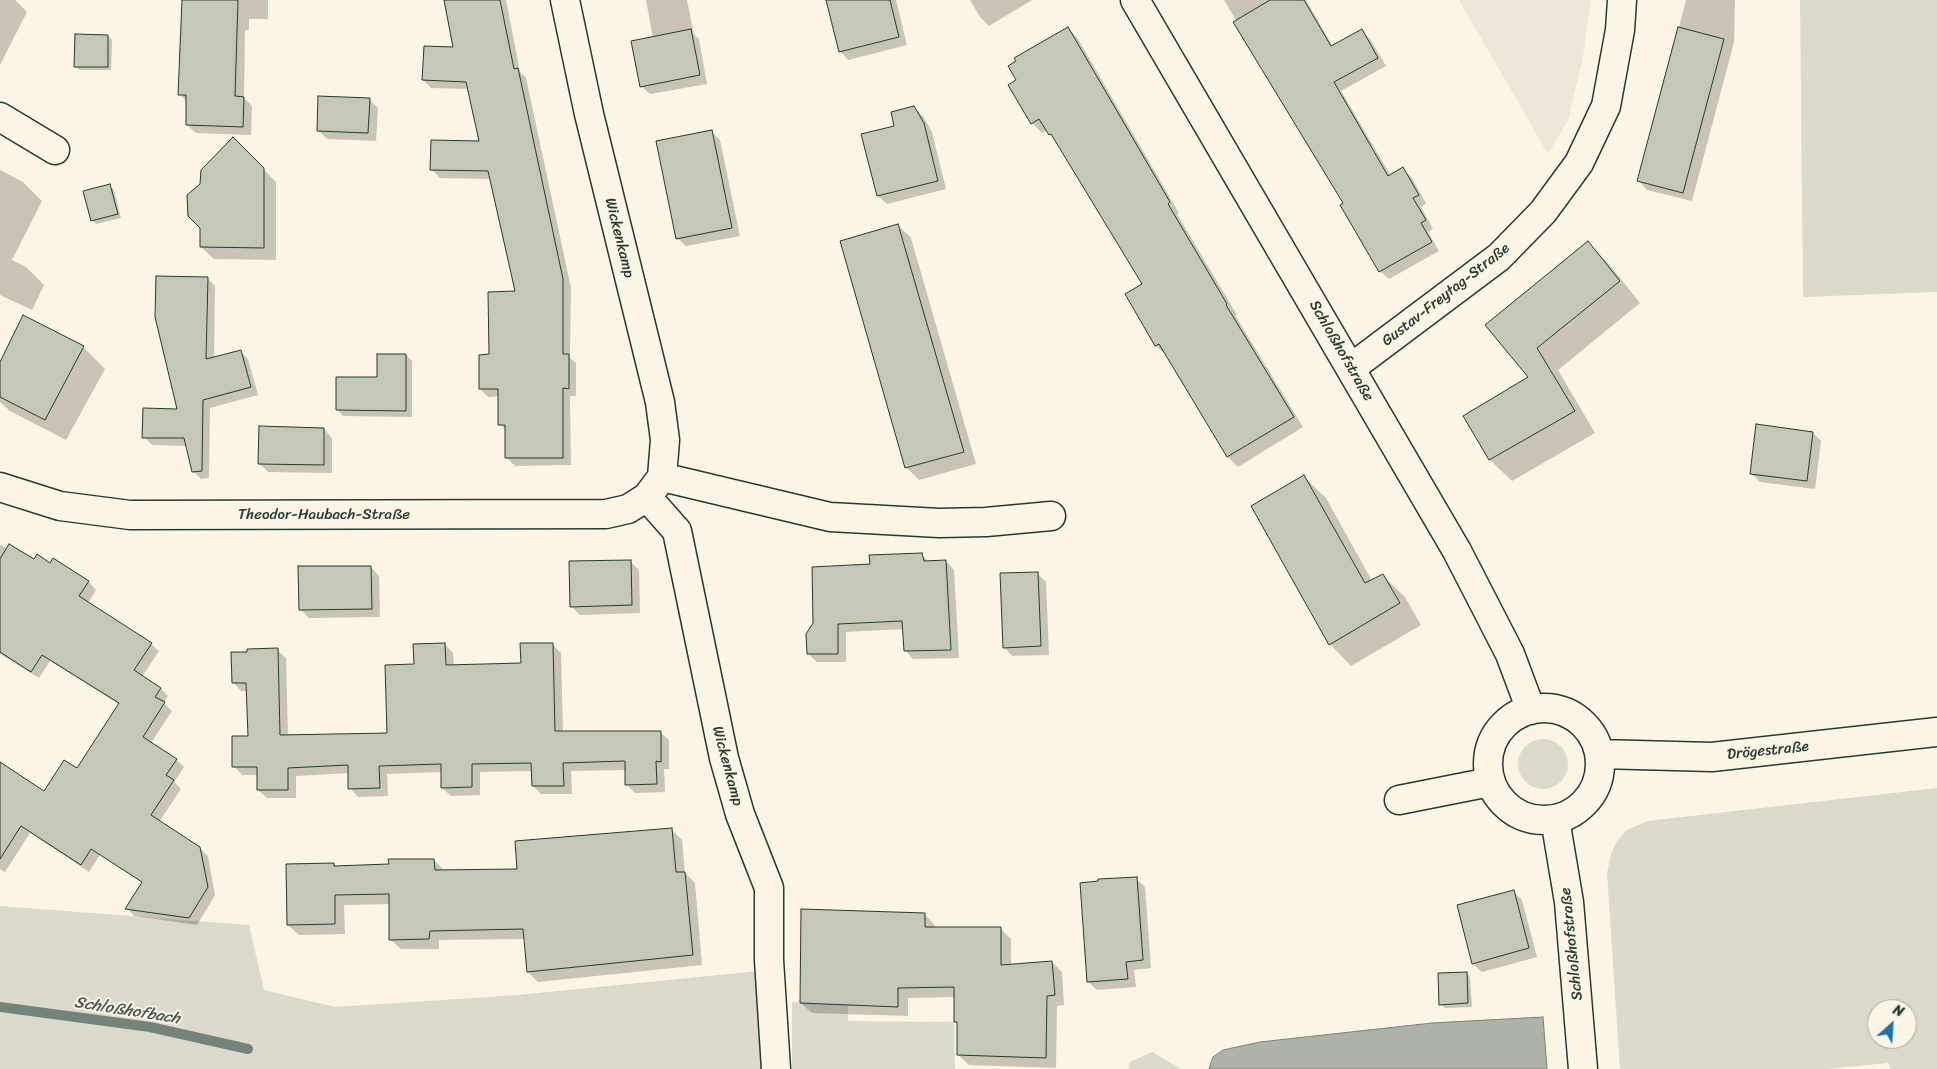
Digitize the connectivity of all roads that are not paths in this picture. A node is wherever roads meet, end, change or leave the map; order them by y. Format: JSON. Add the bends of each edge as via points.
{"nodes":[{"id":1,"x":564,"y":0,"type":"edge"},
{"id":2,"x":1136,"y":0,"type":"edge"},
{"id":3,"x":1622,"y":0,"type":"edge"},
{"id":4,"x":0,"y":117,"type":"edge"},
{"id":5,"x":55,"y":150,"type":"dead end"},
{"id":6,"x":1351,"y":368,"type":"junction"},
{"id":7,"x":0,"y":487,"type":"edge"},
{"id":8,"x":655,"y":487,"type":"junction"},
{"id":9,"x":1051,"y":516,"type":"dead end"},
{"id":10,"x":1531,"y":710,"type":"junction"},
{"id":11,"x":1937,"y":732,"type":"edge"},
{"id":12,"x":1599,"y":754,"type":"junction"},
{"id":13,"x":1490,"y":782,"type":"junction"},
{"id":14,"x":1399,"y":800,"type":"dead end"},
{"id":15,"x":1555,"y":819,"type":"junction"},
{"id":16,"x":776,"y":1069,"type":"edge"},
{"id":17,"x":1583,"y":1069,"type":"edge"}],
"edges":[{"from":1,"to":8,"type":"street","name":"Wickenkamp","via":[[660,402],[665,440]]},
{"from":2,"to":6,"type":"street","name":"Schloßhofstraße"},
{"from":3,"to":6,"type":"street","name":"Gustav-Freytag-Straße","via":[[1606,106],[1579,163],[1543,212],[1499,257]]},
{"from":4,"to":5,"type":"street"},
{"from":6,"to":10,"type":"street","name":"Schloßhofstraße","via":[[1471,576],[1510,654]]},
{"from":7,"to":8,"type":"street","name":"Theodor-Haubach-Straße","via":[[60,506],[130,515],[606,514],[628,509]]},
{"from":8,"to":9,"type":"street","via":[[830,517],[939,523]]},
{"from":8,"to":16,"type":"street","name":"Wickenkamp","via":[[677,531],[724,758],[740,814],[768,888]]},
{"from":10,"to":12,"type":"street","via":[[1555,709],[1574,718],[1589,731]]},
{"from":10,"to":13,"type":"street","via":[[1515,716],[1496,736],[1488,763]]},
{"from":11,"to":12,"type":"street","name":"Drögestraße","via":[[1712,757]]},
{"from":12,"to":15,"type":"street","via":[[1599,774],[1593,791],[1583,804]]},
{"from":13,"to":14,"type":"street"},
{"from":13,"to":15,"type":"street","via":[[1512,810],[1531,818]]},
{"from":15,"to":17,"type":"street","name":"Schloßhofstraße","via":[[1568,902]]}]}
